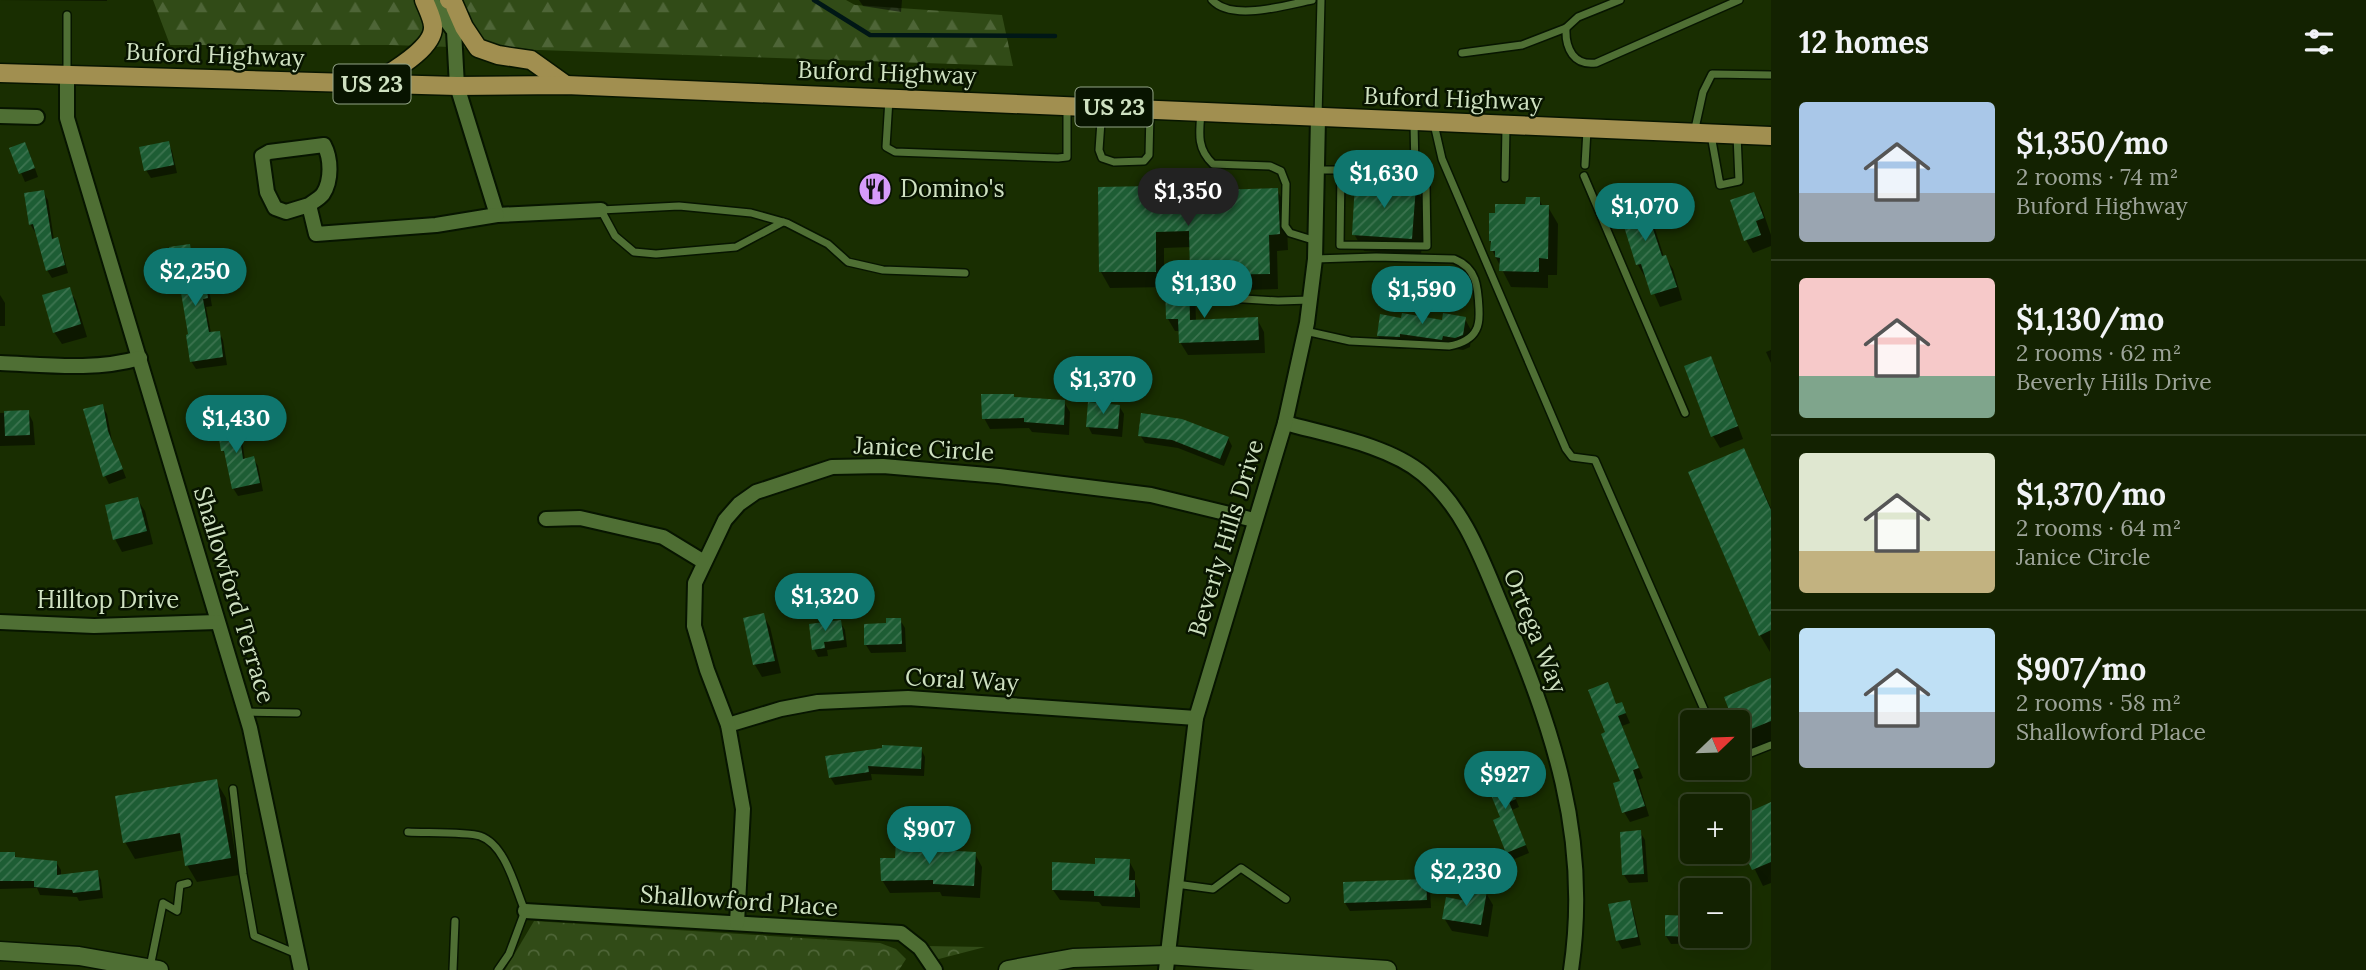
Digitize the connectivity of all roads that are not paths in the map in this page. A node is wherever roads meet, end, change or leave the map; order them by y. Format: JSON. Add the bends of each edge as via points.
{"nodes":[{"id":1,"x":424,"y":0,"type":"edge"},
{"id":2,"x":431,"y":0,"type":"edge"},
{"id":3,"x":449,"y":0,"type":"edge"},
{"id":4,"x":1212,"y":0,"type":"edge"},
{"id":5,"x":1312,"y":0,"type":"edge"},
{"id":6,"x":1321,"y":0,"type":"edge"},
{"id":7,"x":1620,"y":0,"type":"edge"},
{"id":8,"x":1739,"y":0,"type":"edge"},
{"id":9,"x":66,"y":15,"type":"dead end"},
{"id":10,"x":1566,"y":29,"type":"junction"},
{"id":11,"x":1462,"y":54,"type":"dead end"},
{"id":12,"x":0,"y":73,"type":"edge"},
{"id":13,"x":67,"y":75,"type":"junction"},
{"id":14,"x":1771,"y":75,"type":"edge"},
{"id":15,"x":373,"y":84,"type":"junction"},
{"id":16,"x":566,"y":85,"type":"junction"},
{"id":17,"x":457,"y":86,"type":"junction"},
{"id":18,"x":889,"y":98,"type":"junction"},
{"id":19,"x":1067,"y":105,"type":"junction"},
{"id":20,"x":1102,"y":106,"type":"junction"},
{"id":21,"x":1150,"y":109,"type":"junction"},
{"id":22,"x":1201,"y":112,"type":"junction"},
{"id":23,"x":0,"y":116,"type":"edge"},
{"id":24,"x":37,"y":117,"type":"dead end"},
{"id":25,"x":1318,"y":118,"type":"junction"},
{"id":26,"x":1414,"y":123,"type":"junction"},
{"id":27,"x":1434,"y":123,"type":"junction"},
{"id":28,"x":1506,"y":126,"type":"junction"},
{"id":29,"x":1587,"y":129,"type":"junction"},
{"id":30,"x":1702,"y":134,"type":"junction"},
{"id":31,"x":1737,"y":135,"type":"junction"},
{"id":32,"x":1771,"y":136,"type":"edge"},
{"id":33,"x":1585,"y":165,"type":"dead end"},
{"id":34,"x":1317,"y":170,"type":"junction"},
{"id":35,"x":1341,"y":170,"type":"junction"},
{"id":36,"x":1415,"y":170,"type":"junction"},
{"id":37,"x":1584,"y":176,"type":"dead end"},
{"id":38,"x":1506,"y":178,"type":"dead end"},
{"id":39,"x":309,"y":205,"type":"junction"},
{"id":40,"x":601,"y":210,"type":"junction"},
{"id":41,"x":497,"y":215,"type":"junction"},
{"id":42,"x":783,"y":222,"type":"junction"},
{"id":43,"x":1316,"y":241,"type":"junction"},
{"id":44,"x":1315,"y":259,"type":"junction"},
{"id":45,"x":965,"y":273,"type":"dead end"},
{"id":46,"x":1212,"y":297,"type":"dead end"},
{"id":47,"x":1310,"y":300,"type":"junction"},
{"id":48,"x":1305,"y":331,"type":"junction"},
{"id":49,"x":140,"y":358,"type":"junction"},
{"id":50,"x":0,"y":363,"type":"edge"},
{"id":51,"x":1685,"y":413,"type":"dead end"},
{"id":52,"x":1285,"y":423,"type":"junction"},
{"id":53,"x":546,"y":519,"type":"dead end"},
{"id":54,"x":1254,"y":520,"type":"junction"},
{"id":55,"x":704,"y":562,"type":"junction"},
{"id":56,"x":0,"y":622,"type":"edge"},
{"id":57,"x":217,"y":622,"type":"junction"},
{"id":58,"x":1704,"y":710,"type":"edge"},
{"id":59,"x":245,"y":712,"type":"junction"},
{"id":60,"x":296,"y":713,"type":"dead end"},
{"id":61,"x":1196,"y":718,"type":"junction"},
{"id":62,"x":729,"y":725,"type":"junction"},
{"id":63,"x":1771,"y":745,"type":"edge"},
{"id":64,"x":1750,"y":753,"type":"edge"},
{"id":65,"x":233,"y":789,"type":"dead end"},
{"id":66,"x":408,"y":832,"type":"dead end"},
{"id":67,"x":188,"y":883,"type":"dead end"},
{"id":68,"x":1175,"y":884,"type":"junction"},
{"id":69,"x":1286,"y":899,"type":"dead end"},
{"id":70,"x":524,"y":911,"type":"junction"},
{"id":71,"x":455,"y":920,"type":"dead end"},
{"id":72,"x":737,"y":923,"type":"junction"},
{"id":73,"x":0,"y":951,"type":"edge"},
{"id":74,"x":297,"y":954,"type":"junction"},
{"id":75,"x":1166,"y":963,"type":"edge"},
{"id":76,"x":155,"y":969,"type":"edge"},
{"id":77,"x":301,"y":970,"type":"edge"},
{"id":78,"x":453,"y":970,"type":"edge"},
{"id":79,"x":498,"y":970,"type":"edge"},
{"id":80,"x":935,"y":970,"type":"edge"},
{"id":81,"x":1008,"y":970,"type":"edge"},
{"id":82,"x":1387,"y":970,"type":"edge"},
{"id":83,"x":1571,"y":970,"type":"edge"}],
"edges":[{"from":1,"to":15,"type":"main road","via":[[433,28],[428,43]]},
{"from":2,"to":17,"type":"street","via":[[454,31]]},
{"from":3,"to":16,"type":"main road","via":[[478,48],[531,60]]},
{"from":4,"to":5,"type":"lane","via":[[1233,11]]},
{"from":6,"to":25,"type":"lane"},
{"from":7,"to":10,"type":"lane","via":[[1578,17]]},
{"from":8,"to":10,"type":"lane","via":[[1596,63],[1585,64],[1575,58]]},
{"from":9,"to":13,"type":"lane"},
{"from":10,"to":11,"type":"lane","via":[[1522,45]]},
{"from":12,"to":13,"type":"main road","name":"Buford Highway","number":"US 23"},
{"from":13,"to":15,"type":"main road","name":"Buford Highway","number":"US 23"},
{"from":13,"to":49,"type":"street","name":"Shallowford Terrace","via":[[67,118]]},
{"from":14,"to":30,"type":"lane","via":[[1712,74],[1703,92]]},
{"from":15,"to":17,"type":"main road","name":"Buford Highway","number":"US 23"},
{"from":16,"to":17,"type":"main road","name":"Buford Highway","number":"US 23"},
{"from":16,"to":18,"type":"main road","name":"Buford Highway","number":"US 23"},
{"from":17,"to":41,"type":"street"},
{"from":18,"to":19,"type":"main road","name":"Buford Highway","number":"US 23"},
{"from":18,"to":19,"type":"lane","via":[[886,146],[895,152],[1067,157]]},
{"from":19,"to":20,"type":"main road","name":"Buford Highway","number":"US 23"},
{"from":20,"to":21,"type":"main road","name":"Buford Highway","number":"US 23"},
{"from":20,"to":21,"type":"lane","via":[[1099,150],[1102,158],[1114,162],[1144,161],[1149,155]]},
{"from":21,"to":22,"type":"main road","name":"Buford Highway","number":"US 23"},
{"from":22,"to":25,"type":"main road","name":"Buford Highway","number":"US 23"},
{"from":22,"to":43,"type":"lane","via":[[1199,142],[1205,156],[1213,164],[1270,166],[1282,172],[1285,226],[1290,233]]},
{"from":23,"to":24,"type":"street"},
{"from":25,"to":26,"type":"main road","name":"Buford Highway","number":"US 23"},
{"from":25,"to":34,"type":"street","name":"Beverly Hills Drive"},
{"from":26,"to":27,"type":"main road","name":"Buford Highway","number":"US 23"},
{"from":26,"to":36,"type":"lane"},
{"from":27,"to":28,"type":"main road","name":"Buford Highway","number":"US 23"},
{"from":27,"to":58,"type":"lane","via":[[1442,159],[1566,449],[1572,457],[1595,460]]},
{"from":28,"to":29,"type":"main road","name":"Buford Highway","number":"US 23"},
{"from":28,"to":38,"type":"lane"},
{"from":29,"to":30,"type":"main road","name":"Buford Highway","number":"US 23"},
{"from":29,"to":33,"type":"lane"},
{"from":30,"to":31,"type":"main road","name":"Buford Highway","number":"US 23"},
{"from":30,"to":31,"type":"lane","via":[[1720,185],[1739,181]]},
{"from":31,"to":32,"type":"main road","name":"Buford Highway","number":"US 23"},
{"from":34,"to":35,"type":"lane"},
{"from":34,"to":43,"type":"street","name":"Beverly Hills Drive"},
{"from":35,"to":36,"type":"lane"},
{"from":35,"to":36,"type":"lane","via":[[1340,244],[1427,246],[1426,185]]},
{"from":37,"to":51,"type":"lane"},
{"from":39,"to":39,"type":"street","via":[[322,195],[328,181],[330,156],[324,145],[262,156],[267,192],[275,208],[286,212]]},
{"from":39,"to":41,"type":"street","via":[[316,234],[436,225]]},
{"from":40,"to":41,"type":"street"},
{"from":40,"to":42,"type":"lane","via":[[678,206],[751,213]]},
{"from":40,"to":42,"type":"lane","via":[[615,236],[634,252],[656,254],[736,247]]},
{"from":42,"to":45,"type":"lane","via":[[828,244],[848,262],[883,270]]},
{"from":43,"to":44,"type":"street","name":"Beverly Hills Drive"},
{"from":44,"to":47,"type":"street","name":"Beverly Hills Drive"},
{"from":44,"to":48,"type":"lane","via":[[1462,262],[1475,277],[1480,319],[1469,338],[1449,346],[1350,341]]},
{"from":46,"to":47,"type":"lane"},
{"from":47,"to":48,"type":"street","name":"Beverly Hills Drive"},
{"from":48,"to":52,"type":"street","name":"Beverly Hills Drive"},
{"from":49,"to":50,"type":"street","via":[[88,366]]},
{"from":49,"to":57,"type":"street","name":"Shallowford Terrace"},
{"from":52,"to":54,"type":"street","name":"Beverly Hills Drive"},
{"from":52,"to":83,"type":"street","name":"Ortega Way","via":[[1397,457],[1446,495],[1474,538],[1532,681],[1565,784],[1574,841],[1576,933]]},
{"from":53,"to":55,"type":"street","via":[[580,518],[663,537]]},
{"from":54,"to":55,"type":"street","name":"Janice Circle","via":[[1151,495],[896,467],[832,467],[756,492],[739,504],[725,520]]},
{"from":54,"to":61,"type":"street","name":"Beverly Hills Drive"},
{"from":55,"to":62,"type":"street","name":"Janice Circle","via":[[695,583],[694,626]]},
{"from":56,"to":57,"type":"street","name":"Hilltop Drive","via":[[94,626]]},
{"from":57,"to":59,"type":"street","name":"Shallowford Terrace"},
{"from":59,"to":60,"type":"lane"},
{"from":59,"to":74,"type":"street","name":"Shallowford Terrace"},
{"from":61,"to":62,"type":"street","name":"Coral Way","via":[[908,698],[818,702]]},
{"from":61,"to":68,"type":"street","name":"Beverly Hills Drive"},
{"from":62,"to":72,"type":"street","name":"Janice Circle","via":[[743,809]]},
{"from":63,"to":64,"type":"lane"},
{"from":65,"to":74,"type":"lane","via":[[254,936]]},
{"from":66,"to":70,"type":"lane","via":[[479,836],[491,843],[502,856]]},
{"from":67,"to":76,"type":"lane","via":[[180,884],[177,911],[163,903]]},
{"from":68,"to":69,"type":"lane","via":[[1213,889],[1241,868]]},
{"from":68,"to":75,"type":"street","name":"Beverly Hills Drive"},
{"from":70,"to":72,"type":"street","name":"Shallowford Place"},
{"from":70,"to":79,"type":"lane","via":[[509,954]]},
{"from":71,"to":78,"type":"lane"},
{"from":72,"to":80,"type":"street","name":"Shallowford Place","via":[[901,933],[920,948]]},
{"from":73,"to":76,"type":"street","via":[[79,956]]},
{"from":74,"to":77,"type":"street","name":"Shallowford Terrace"},
{"from":75,"to":81,"type":"street","via":[[1073,958]]},
{"from":75,"to":82,"type":"street"}]}
